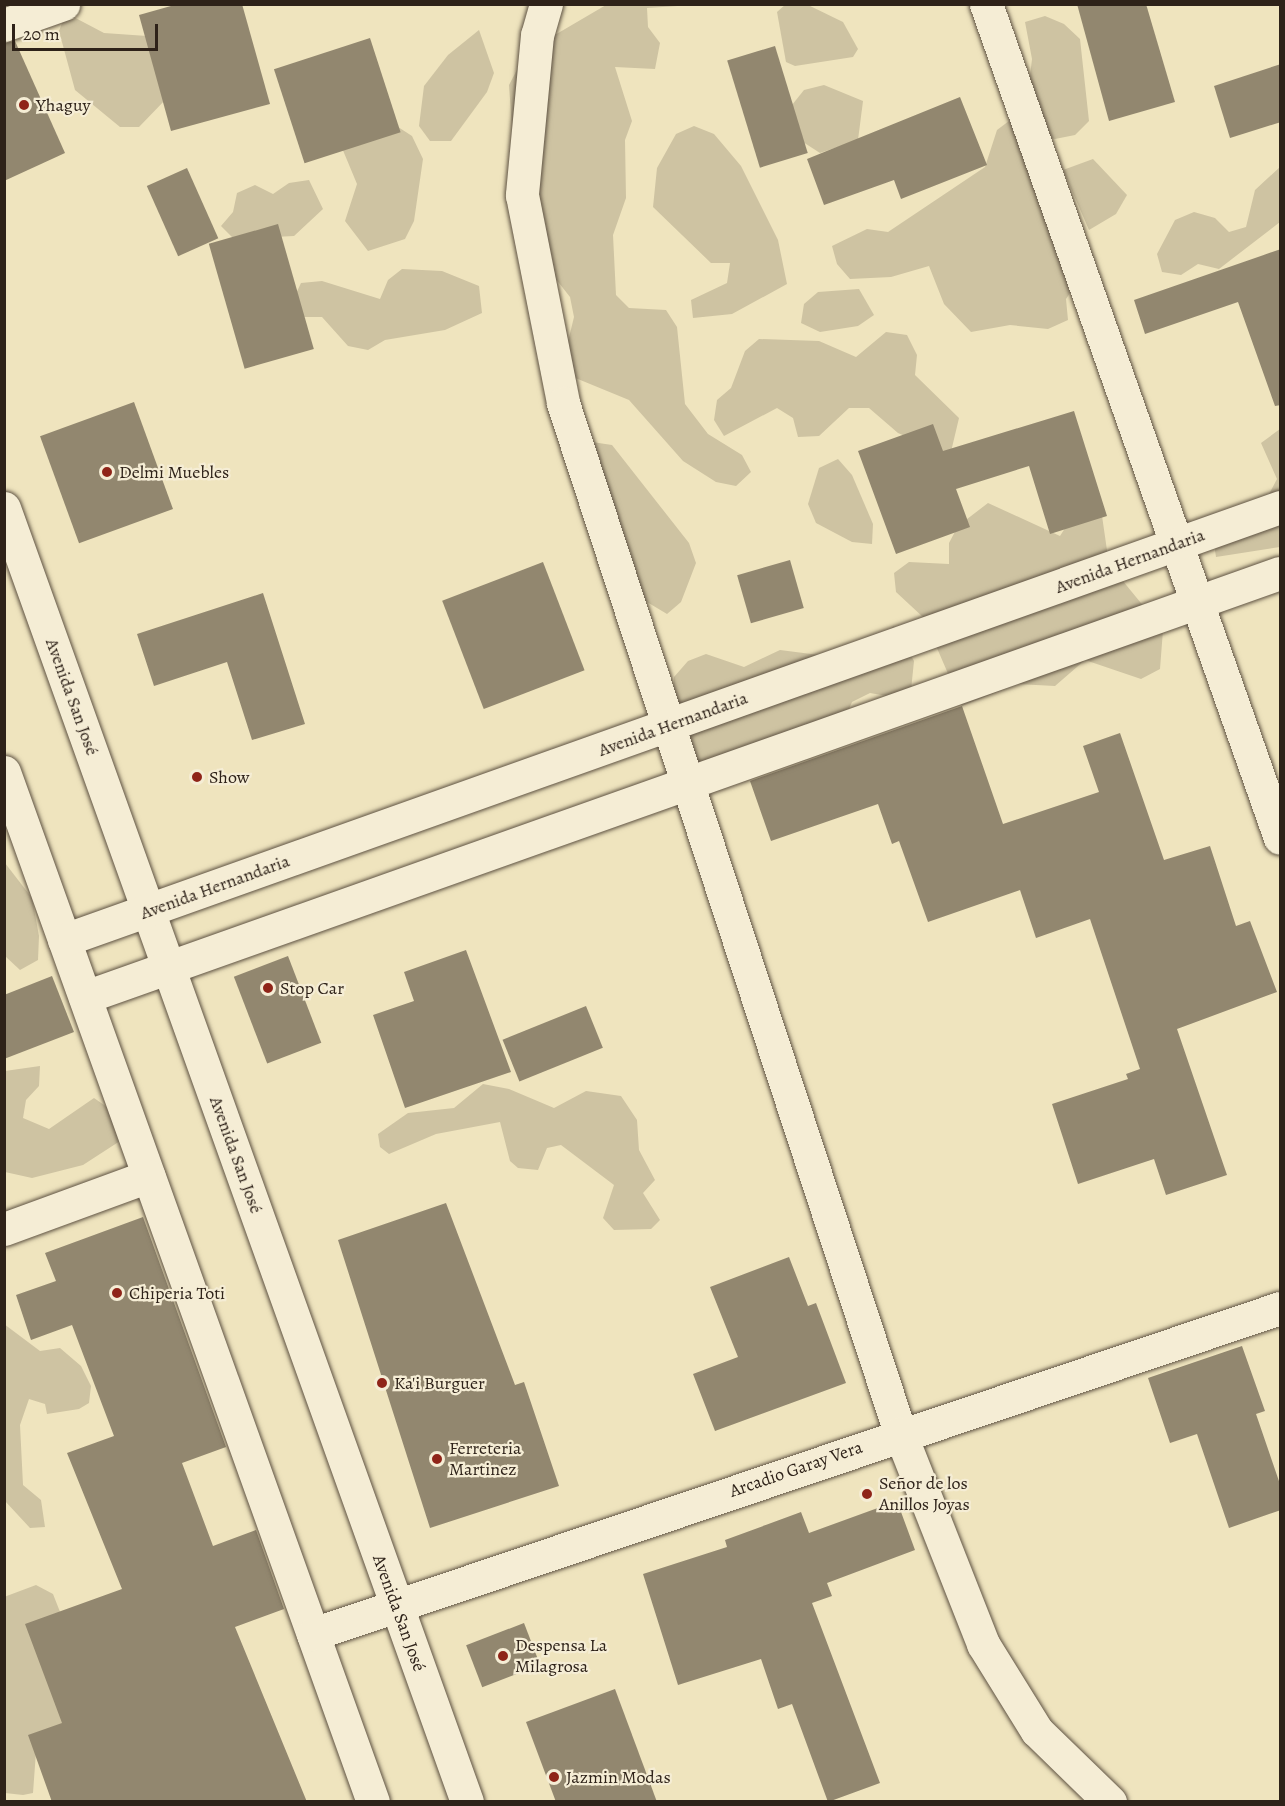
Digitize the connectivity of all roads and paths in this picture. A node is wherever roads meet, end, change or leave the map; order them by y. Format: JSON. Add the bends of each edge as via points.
{"nodes":[{"id":1,"x":63,"y":4,"type":"edge"},
{"id":2,"x":546,"y":4,"type":"edge"},
{"id":3,"x":986,"y":4,"type":"edge"},
{"id":4,"x":4,"y":25,"type":"edge"},
{"id":5,"x":1281,"y":507,"type":"edge"},
{"id":6,"x":4,"y":508,"type":"edge"},
{"id":7,"x":1177,"y":544,"type":"junction"},
{"id":8,"x":1281,"y":573,"type":"edge"},
{"id":9,"x":1197,"y":602,"type":"junction"},
{"id":10,"x":671,"y":724,"type":"junction"},
{"id":11,"x":4,"y":772,"type":"edge"},
{"id":12,"x":689,"y":783,"type":"junction"},
{"id":13,"x":1281,"y":838,"type":"edge"},
{"id":14,"x":148,"y":910,"type":"junction"},
{"id":15,"x":64,"y":940,"type":"junction"},
{"id":16,"x":168,"y":967,"type":"junction"},
{"id":17,"x":85,"y":997,"type":"junction"},
{"id":18,"x":149,"y":1176,"type":"junction"},
{"id":19,"x":4,"y":1229,"type":"edge"},
{"id":20,"x":1281,"y":1308,"type":"edge"},
{"id":21,"x":900,"y":1433,"type":"junction"},
{"id":22,"x":397,"y":1607,"type":"junction"},
{"id":23,"x":313,"y":1634,"type":"junction"},
{"id":24,"x":372,"y":1802,"type":"edge"},
{"id":25,"x":467,"y":1802,"type":"edge"},
{"id":26,"x":1110,"y":1802,"type":"edge"}],
"edges":[{"from":1,"to":4,"type":"street"},
{"from":2,"to":10,"type":"street","via":[[537,35],[522,195],[563,403]]},
{"from":3,"to":7,"type":"street"},
{"from":5,"to":7,"type":"street","name":"Avenida Hernandaria"},
{"from":6,"to":14,"type":"street","name":"Avenida San José"},
{"from":7,"to":9,"type":"street"},
{"from":7,"to":10,"type":"street","name":"Avenida Hernandaria"},
{"from":8,"to":9,"type":"street"},
{"from":9,"to":12,"type":"street"},
{"from":9,"to":13,"type":"street"},
{"from":10,"to":12,"type":"street"},
{"from":10,"to":14,"type":"street","name":"Avenida Hernandaria"},
{"from":11,"to":15,"type":"street"},
{"from":12,"to":16,"type":"street"},
{"from":12,"to":21,"type":"street"},
{"from":14,"to":15,"type":"street","name":"Avenida Hernandaria"},
{"from":14,"to":16,"type":"street","name":"Avenida San José"},
{"from":15,"to":17,"type":"street"},
{"from":16,"to":17,"type":"street"},
{"from":16,"to":22,"type":"street","name":"Avenida San José"},
{"from":17,"to":18,"type":"street"},
{"from":18,"to":19,"type":"street"},
{"from":18,"to":23,"type":"street"},
{"from":20,"to":21,"type":"street","name":"Arcadio Garay Vera"},
{"from":21,"to":22,"type":"street","name":"Arcadio Garay Vera"},
{"from":21,"to":26,"type":"street","via":[[984,1644],[1037,1731]]},
{"from":22,"to":23,"type":"street","name":"Arcadio Garay Vera"},
{"from":22,"to":25,"type":"street","name":"Avenida San José"},
{"from":23,"to":24,"type":"street"}]}
